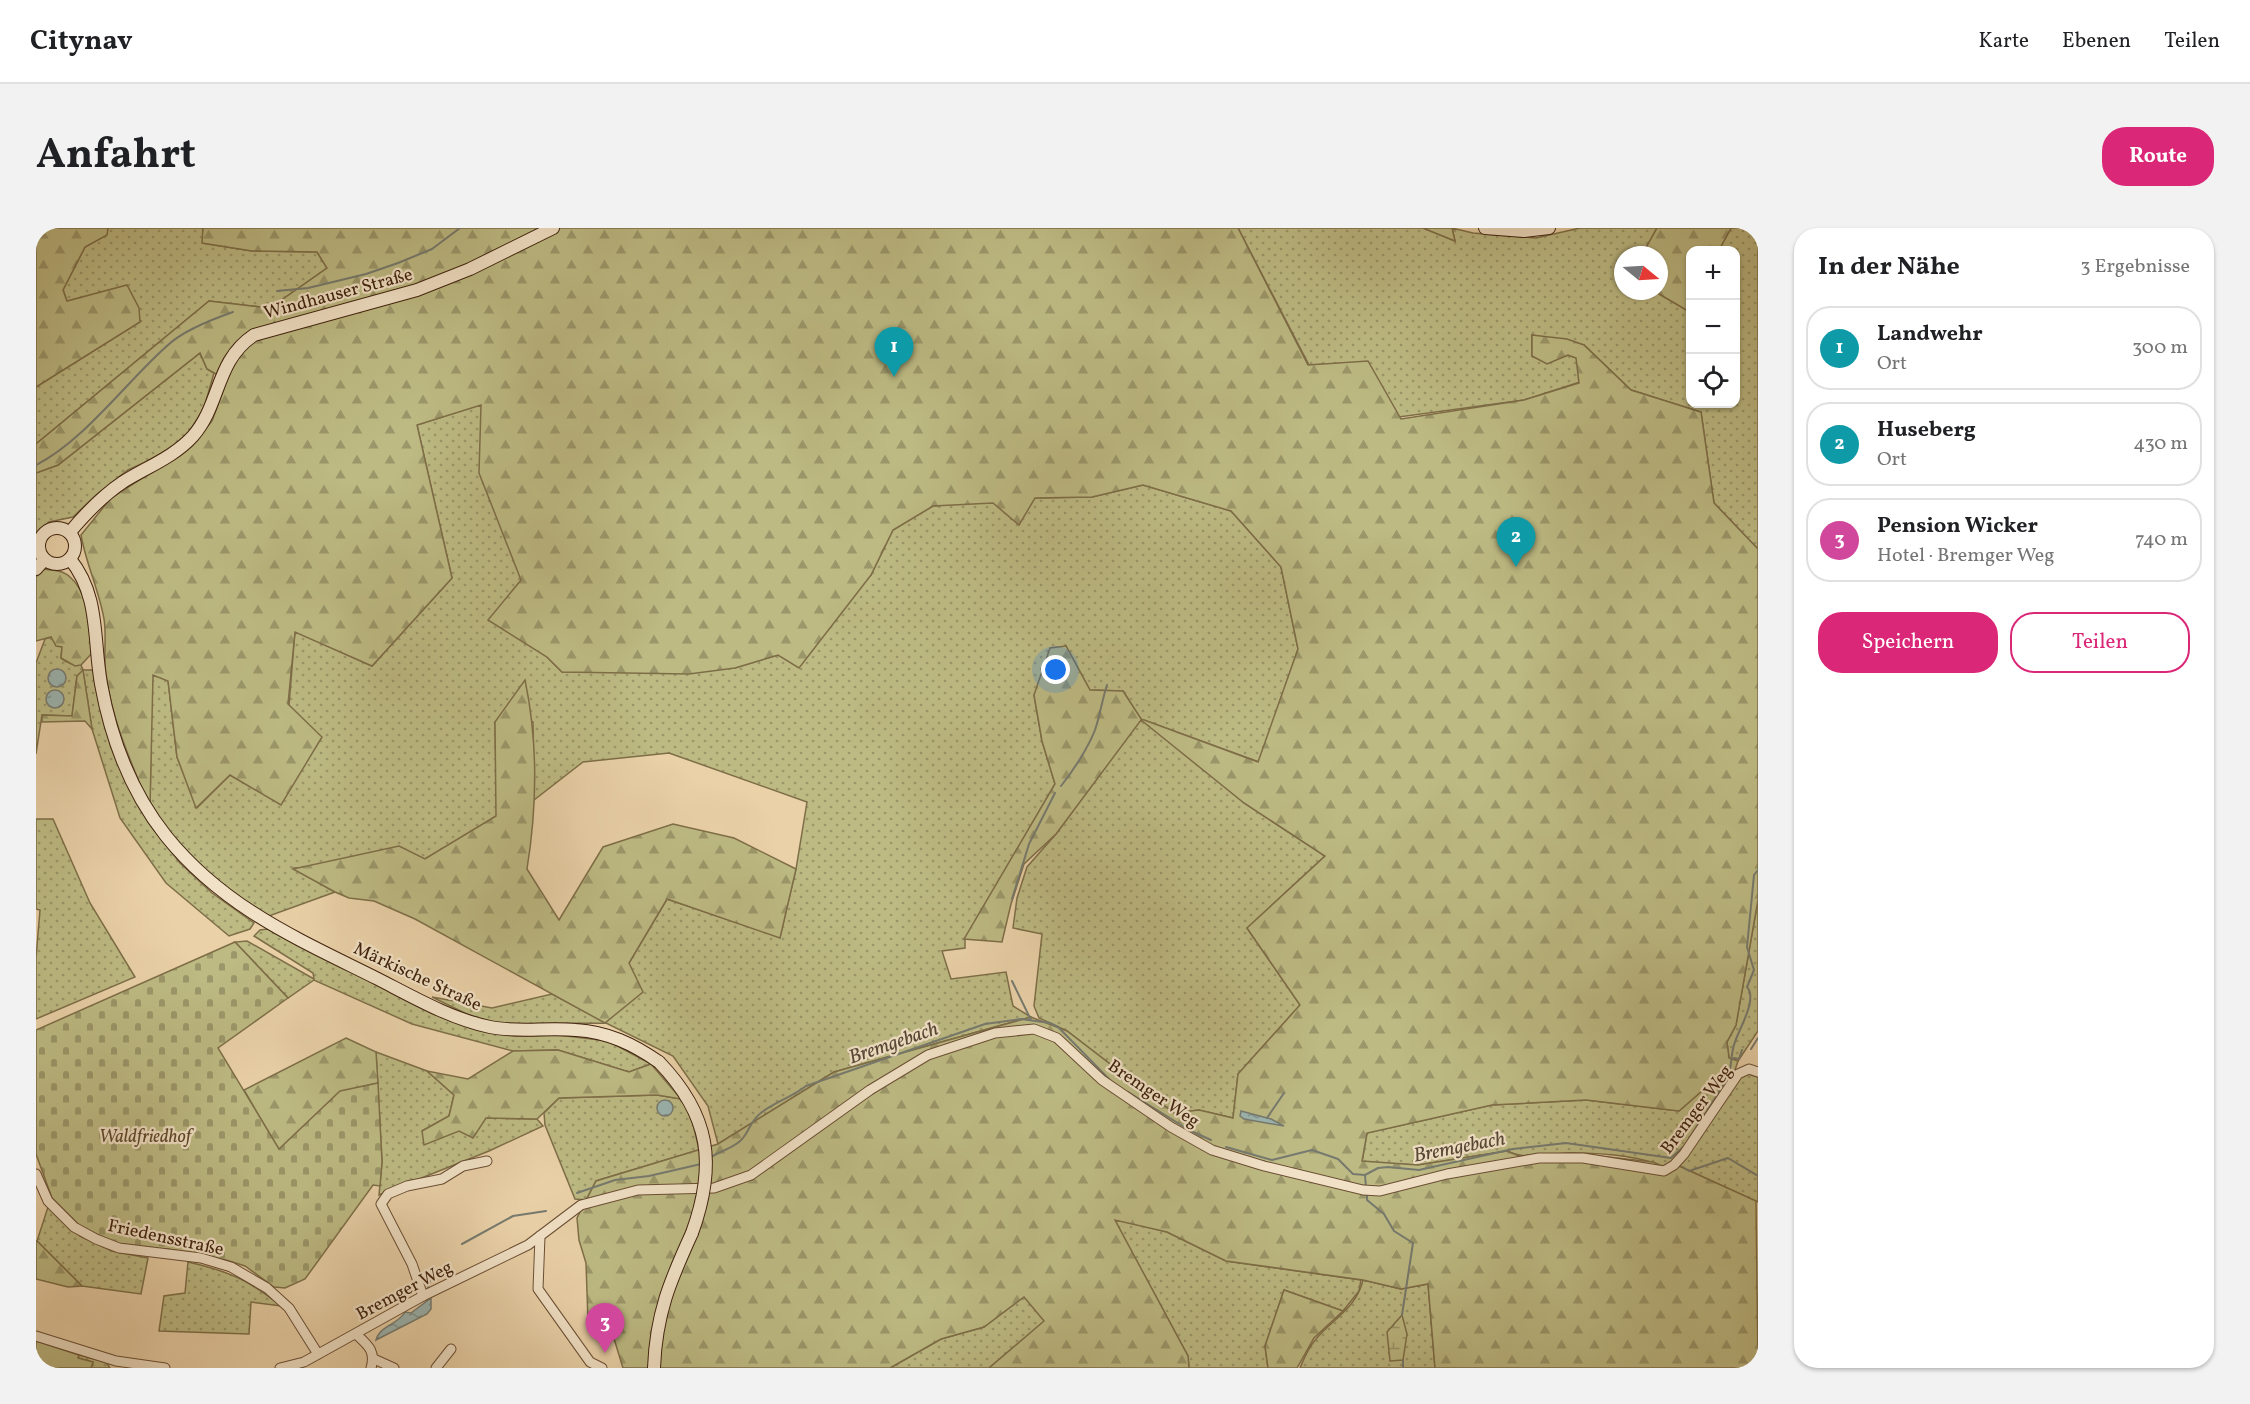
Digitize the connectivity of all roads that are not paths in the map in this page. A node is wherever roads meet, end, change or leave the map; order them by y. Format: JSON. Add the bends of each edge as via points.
{"nodes":[{"id":1,"x":553,"y":228,"type":"edge"},
{"id":2,"x":1485,"y":228,"type":"edge"},
{"id":3,"x":1549,"y":228,"type":"edge"},
{"id":4,"x":69,"y":532,"type":"junction"},
{"id":5,"x":70,"y":559,"type":"junction"},
{"id":6,"x":40,"y":564,"type":"edge"},
{"id":7,"x":1758,"y":1072,"type":"edge"},
{"id":8,"x":487,"y":1161,"type":"dead end"},
{"id":9,"x":36,"y":1174,"type":"edge"},
{"id":10,"x":540,"y":1236,"type":"junction"},
{"id":11,"x":427,"y":1295,"type":"junction"},
{"id":12,"x":356,"y":1334,"type":"junction"},
{"id":13,"x":36,"y":1336,"type":"edge"},
{"id":14,"x":450,"y":1349,"type":"dead end"},
{"id":15,"x":318,"y":1354,"type":"junction"},
{"id":16,"x":372,"y":1363,"type":"edge"},
{"id":17,"x":116,"y":1364,"type":"edge"},
{"id":18,"x":603,"y":1365,"type":"edge"},
{"id":19,"x":165,"y":1368,"type":"edge"},
{"id":20,"x":280,"y":1368,"type":"edge"},
{"id":21,"x":394,"y":1368,"type":"edge"},
{"id":22,"x":436,"y":1368,"type":"edge"},
{"id":23,"x":654,"y":1368,"type":"edge"}],
"edges":[{"from":1,"to":4,"type":"main road","name":"Windhauser Straße","via":[[417,290],[254,335],[228,361],[194,435],[173,453],[106,494]]},
{"from":2,"to":3,"type":"main road"},
{"from":4,"to":5,"type":"main road","via":[[75,543]]},
{"from":4,"to":6,"type":"main road","via":[[53,528],[42,534],[38,548]]},
{"from":5,"to":6,"type":"main road"},
{"from":5,"to":23,"type":"main road","name":"Märkische Straße","bridge":true,"via":[[85,579],[92,598],[105,706],[128,774],[166,836],[218,889],[268,924],[471,1022],[510,1031],[599,1033],[631,1043],[659,1062],[680,1084],[704,1136],[706,1182],[704,1201],[668,1284],[658,1320]]},
{"from":7,"to":10,"type":"street","name":"Bremger Weg","via":[[1749,1069],[1738,1074],[1684,1154],[1664,1171],[1556,1157],[1447,1174],[1380,1191],[1264,1166],[1212,1149],[1171,1127],[1102,1080],[1049,1033],[1034,1029],[995,1033],[928,1055],[734,1184],[690,1191],[638,1190],[614,1196],[581,1205]]},
{"from":8,"to":11,"type":"street","via":[[463,1166],[442,1179],[407,1186],[388,1194],[381,1204]]},
{"from":9,"to":15,"type":"street","name":"Friedensstraße","via":[[48,1201],[74,1227],[96,1239],[119,1248],[201,1258],[231,1267],[267,1288],[290,1308]]},
{"from":10,"to":11,"type":"street","name":"Bremger Weg"},
{"from":10,"to":18,"type":"street","via":[[538,1289],[590,1362]]},
{"from":11,"to":12,"type":"street","name":"Bremger Weg"},
{"from":12,"to":15,"type":"street","name":"Bremger Weg"},
{"from":12,"to":16,"type":"street","via":[[371,1348]]},
{"from":13,"to":17,"type":"street"},
{"from":14,"to":22,"type":"street"},
{"from":15,"to":20,"type":"street","name":"Bremger Weg"},
{"from":16,"to":21,"type":"street"},
{"from":17,"to":19,"type":"street"}]}
